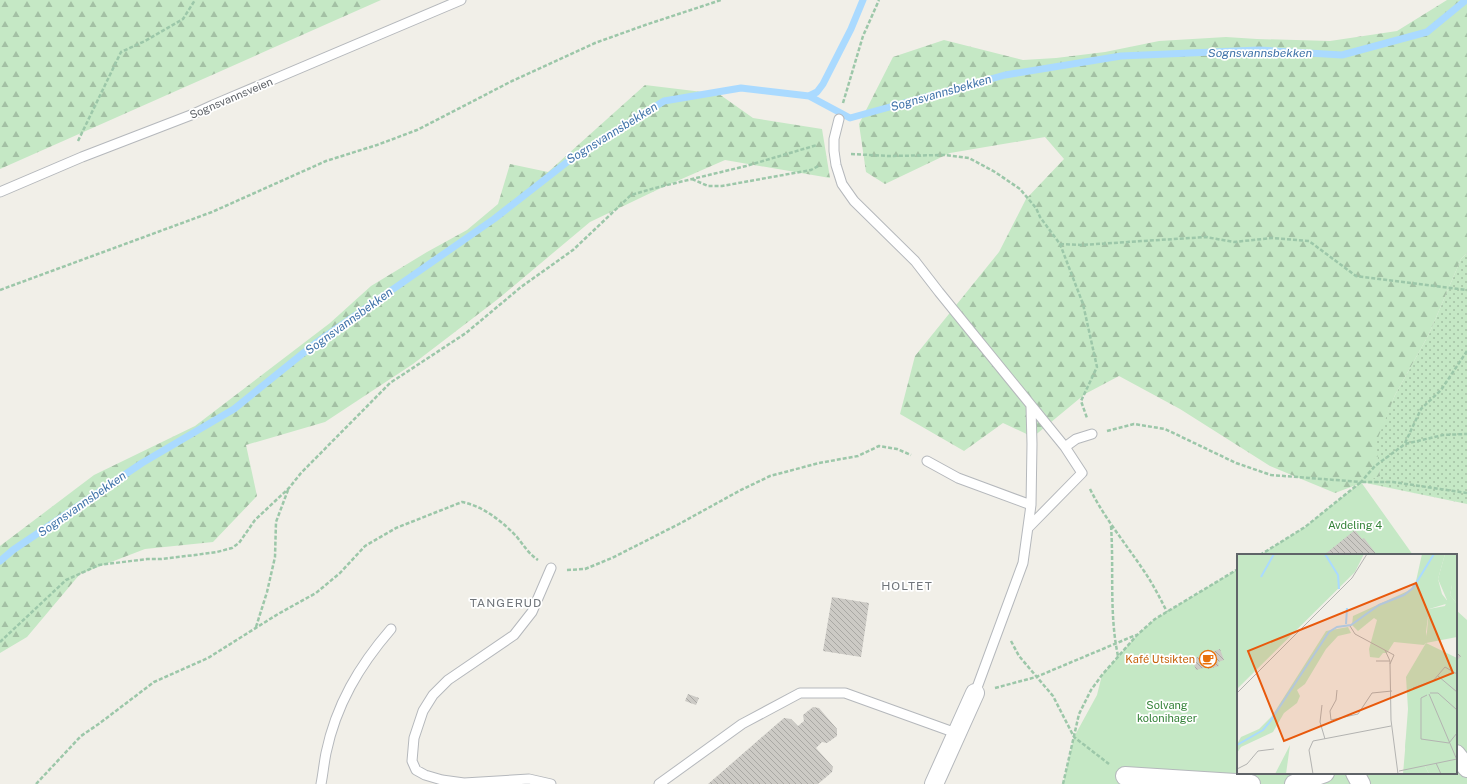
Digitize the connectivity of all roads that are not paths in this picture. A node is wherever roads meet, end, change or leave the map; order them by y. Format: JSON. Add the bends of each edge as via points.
{"nodes":[{"id":1,"x":461,"y":0,"type":"edge"},
{"id":2,"x":839,"y":119,"type":"dead end"},
{"id":3,"x":0,"y":192,"type":"edge"},
{"id":4,"x":1031,"y":407,"type":"junction"},
{"id":5,"x":1092,"y":434,"type":"road end"},
{"id":6,"x":1065,"y":447,"type":"junction"},
{"id":7,"x":927,"y":461,"type":"road end"},
{"id":8,"x":1031,"y":505,"type":"junction"},
{"id":9,"x":1029,"y":527,"type":"junction"},
{"id":10,"x":551,"y":568,"type":"road end"},
{"id":11,"x":391,"y":629,"type":"dead end"},
{"id":12,"x":975,"y":693,"type":"joint"},
{"id":13,"x":956,"y":733,"type":"junction"},
{"id":14,"x":1457,"y":755,"type":"edge"},
{"id":15,"x":1467,"y":768,"type":"edge"},
{"id":16,"x":1322,"y":774,"type":"edge"},
{"id":17,"x":1356,"y":774,"type":"edge"},
{"id":18,"x":1125,"y":776,"type":"road end"},
{"id":19,"x":321,"y":784,"type":"edge"},
{"id":20,"x":551,"y":784,"type":"edge"},
{"id":21,"x":659,"y":784,"type":"edge"},
{"id":22,"x":934,"y":784,"type":"edge"},
{"id":23,"x":1251,"y":784,"type":"edge"},
{"id":24,"x":1294,"y":784,"type":"edge"},
{"id":25,"x":1361,"y":784,"type":"edge"}],
"edges":[{"from":1,"to":3,"type":"lane","name":"Sognsvannsveien","via":[[191,115]]},
{"from":2,"to":4,"type":"lane","via":[[834,151],[842,184],[854,201],[915,262]]},
{"from":4,"to":6,"type":"lane"},
{"from":4,"to":8,"type":"lane"},
{"from":5,"to":6,"type":"lane","via":[[1076,439]]},
{"from":6,"to":9,"type":"lane","via":[[1082,473]]},
{"from":7,"to":8,"type":"lane","via":[[958,478]]},
{"from":8,"to":9,"type":"lane"},
{"from":9,"to":12,"type":"lane","via":[[1023,563]]},
{"from":10,"to":20,"type":"lane","via":[[532,612],[514,635],[448,680],[433,695],[423,711],[414,738],[412,761],[416,770],[442,780],[464,783],[529,779]]},
{"from":11,"to":19,"type":"lane","via":[[355,676],[340,708],[326,753]]},
{"from":12,"to":13,"type":"street"},
{"from":13,"to":21,"type":"lane","via":[[845,693],[800,693],[742,724]]},
{"from":13,"to":22,"type":"street"},
{"from":14,"to":15,"type":"street"},
{"from":16,"to":24,"type":"street"},
{"from":17,"to":25,"type":"street"},
{"from":18,"to":23,"type":"street"}]}
